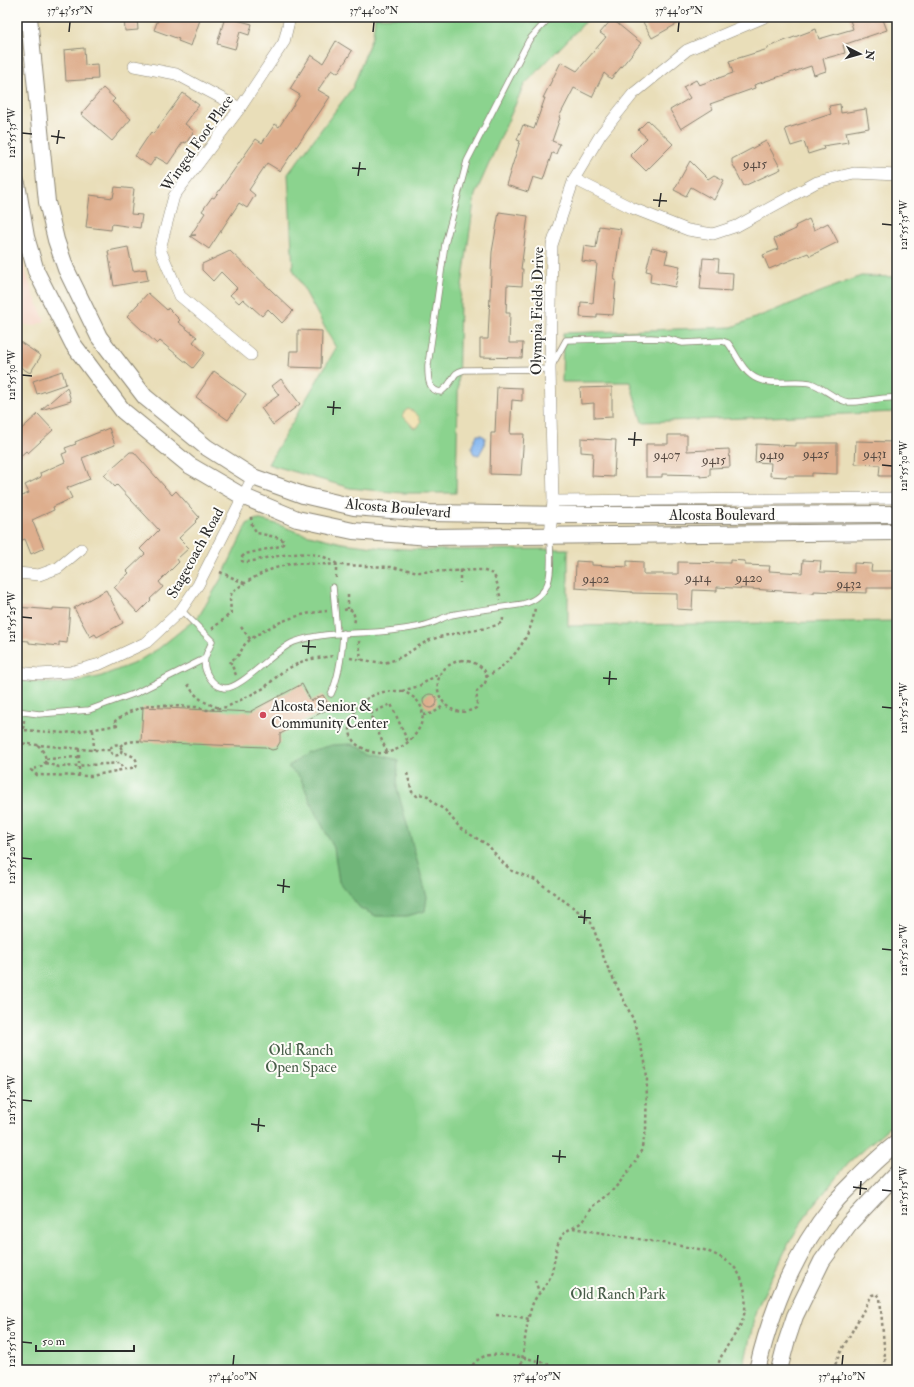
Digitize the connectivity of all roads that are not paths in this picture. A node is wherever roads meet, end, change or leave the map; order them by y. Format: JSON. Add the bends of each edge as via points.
{"nodes":[{"id":1,"x":29,"y":17,"type":"edge"},
{"id":2,"x":290,"y":17,"type":"edge"},
{"id":3,"x":550,"y":17,"type":"edge"},
{"id":4,"x":765,"y":17,"type":"edge"},
{"id":5,"x":134,"y":66,"type":"dead end"},
{"id":6,"x":240,"y":108,"type":"junction"},
{"id":7,"x":897,"y":175,"type":"edge"},
{"id":8,"x":574,"y":179,"type":"junction"},
{"id":9,"x":17,"y":184,"type":"edge"},
{"id":10,"x":251,"y":355,"type":"dead end"},
{"id":11,"x":550,"y":369,"type":"junction"},
{"id":12,"x":897,"y":398,"type":"edge"},
{"id":13,"x":253,"y":477,"type":"junction"},
{"id":14,"x":242,"y":496,"type":"junction"},
{"id":15,"x":897,"y":498,"type":"edge"},
{"id":16,"x":552,"y":508,"type":"junction"},
{"id":17,"x":897,"y":514,"type":"edge"},
{"id":18,"x":897,"y":532,"type":"edge"},
{"id":19,"x":550,"y":536,"type":"junction"},
{"id":20,"x":81,"y":549,"type":"dead end"},
{"id":21,"x":17,"y":573,"type":"edge"},
{"id":22,"x":333,"y":587,"type":"dead end"},
{"id":23,"x":181,"y":610,"type":"junction"},
{"id":24,"x":340,"y":633,"type":"junction"},
{"id":25,"x":204,"y":659,"type":"junction"},
{"id":26,"x":17,"y":672,"type":"edge"},
{"id":27,"x":331,"y":694,"type":"dead end"},
{"id":28,"x":17,"y":711,"type":"edge"},
{"id":29,"x":897,"y":1143,"type":"edge"},
{"id":30,"x":897,"y":1173,"type":"edge"},
{"id":31,"x":757,"y":1370,"type":"edge"},
{"id":32,"x":779,"y":1370,"type":"edge"}],
"edges":[{"from":1,"to":13,"type":"main road","name":"Alcosta Boulevard","via":[[47,202],[66,269],[100,337],[145,397],[206,447]]},
{"from":2,"to":6,"type":"street","name":"Winged Foot Place","via":[[284,42]]},
{"from":3,"to":11,"type":"lane","via":[[529,40],[467,161],[445,244],[428,378],[430,386],[441,392],[457,372],[464,370]]},
{"from":4,"to":8,"type":"street","name":"Olympia Fields Drive","via":[[687,50],[633,94],[601,134]]},
{"from":5,"to":6,"type":"street","via":[[176,74]]},
{"from":6,"to":10,"type":"street","name":"Winged Foot Place","via":[[174,196],[160,248],[180,296]]},
{"from":7,"to":8,"type":"street","via":[[854,173],[817,182],[737,226],[713,234],[688,230],[632,208]]},
{"from":8,"to":11,"type":"street","name":"Olympia Fields Drive","via":[[552,245]]},
{"from":9,"to":14,"type":"main road","name":"Alcosta Boulevard","via":[[26,237],[36,271],[73,344],[123,411],[189,466]]},
{"from":11,"to":12,"type":"lane","via":[[566,340],[651,338],[683,342],[722,341],[728,343],[744,369],[761,381],[810,383],[840,401]]},
{"from":11,"to":16,"type":"street","name":"Olympia Fields Drive"},
{"from":13,"to":14,"type":"street","name":"Stagecoach Road"},
{"from":13,"to":16,"type":"main road","name":"Alcosta Boulevard","via":[[303,495],[354,507],[427,513]]},
{"from":14,"to":19,"type":"main road","name":"Alcosta Boulevard","via":[[297,518],[353,531],[430,537]]},
{"from":14,"to":23,"type":"street","name":"Stagecoach Road","via":[[198,585]]},
{"from":15,"to":16,"type":"street","name":"Alcosta Boulevard"},
{"from":16,"to":17,"type":"main road","name":"Alcosta Boulevard","via":[[709,515]]},
{"from":16,"to":19,"type":"street","name":"Olympia Fields Drive"},
{"from":18,"to":19,"type":"main road","name":"Alcosta Boulevard"},
{"from":19,"to":24,"type":"lane","via":[[548,585],[533,601],[450,615],[417,627],[379,632]]},
{"from":20,"to":21,"type":"street","via":[[58,568],[39,575]]},
{"from":22,"to":24,"type":"lane"},
{"from":23,"to":25,"type":"lane","via":[[212,641]]},
{"from":23,"to":26,"type":"street","name":"Stagecoach Road","via":[[147,642],[100,664],[70,672]]},
{"from":24,"to":25,"type":"lane","via":[[314,636],[292,643],[245,679],[227,688],[213,682],[208,675]]},
{"from":24,"to":27,"type":"lane","via":[[341,657]]},
{"from":25,"to":28,"type":"lane","via":[[136,693],[89,710],[39,714]]},
{"from":29,"to":31,"type":"main road","via":[[881,1154],[832,1205],[801,1250],[774,1307]]},
{"from":30,"to":32,"type":"main road","via":[[849,1224],[822,1261],[795,1316]]}]}
